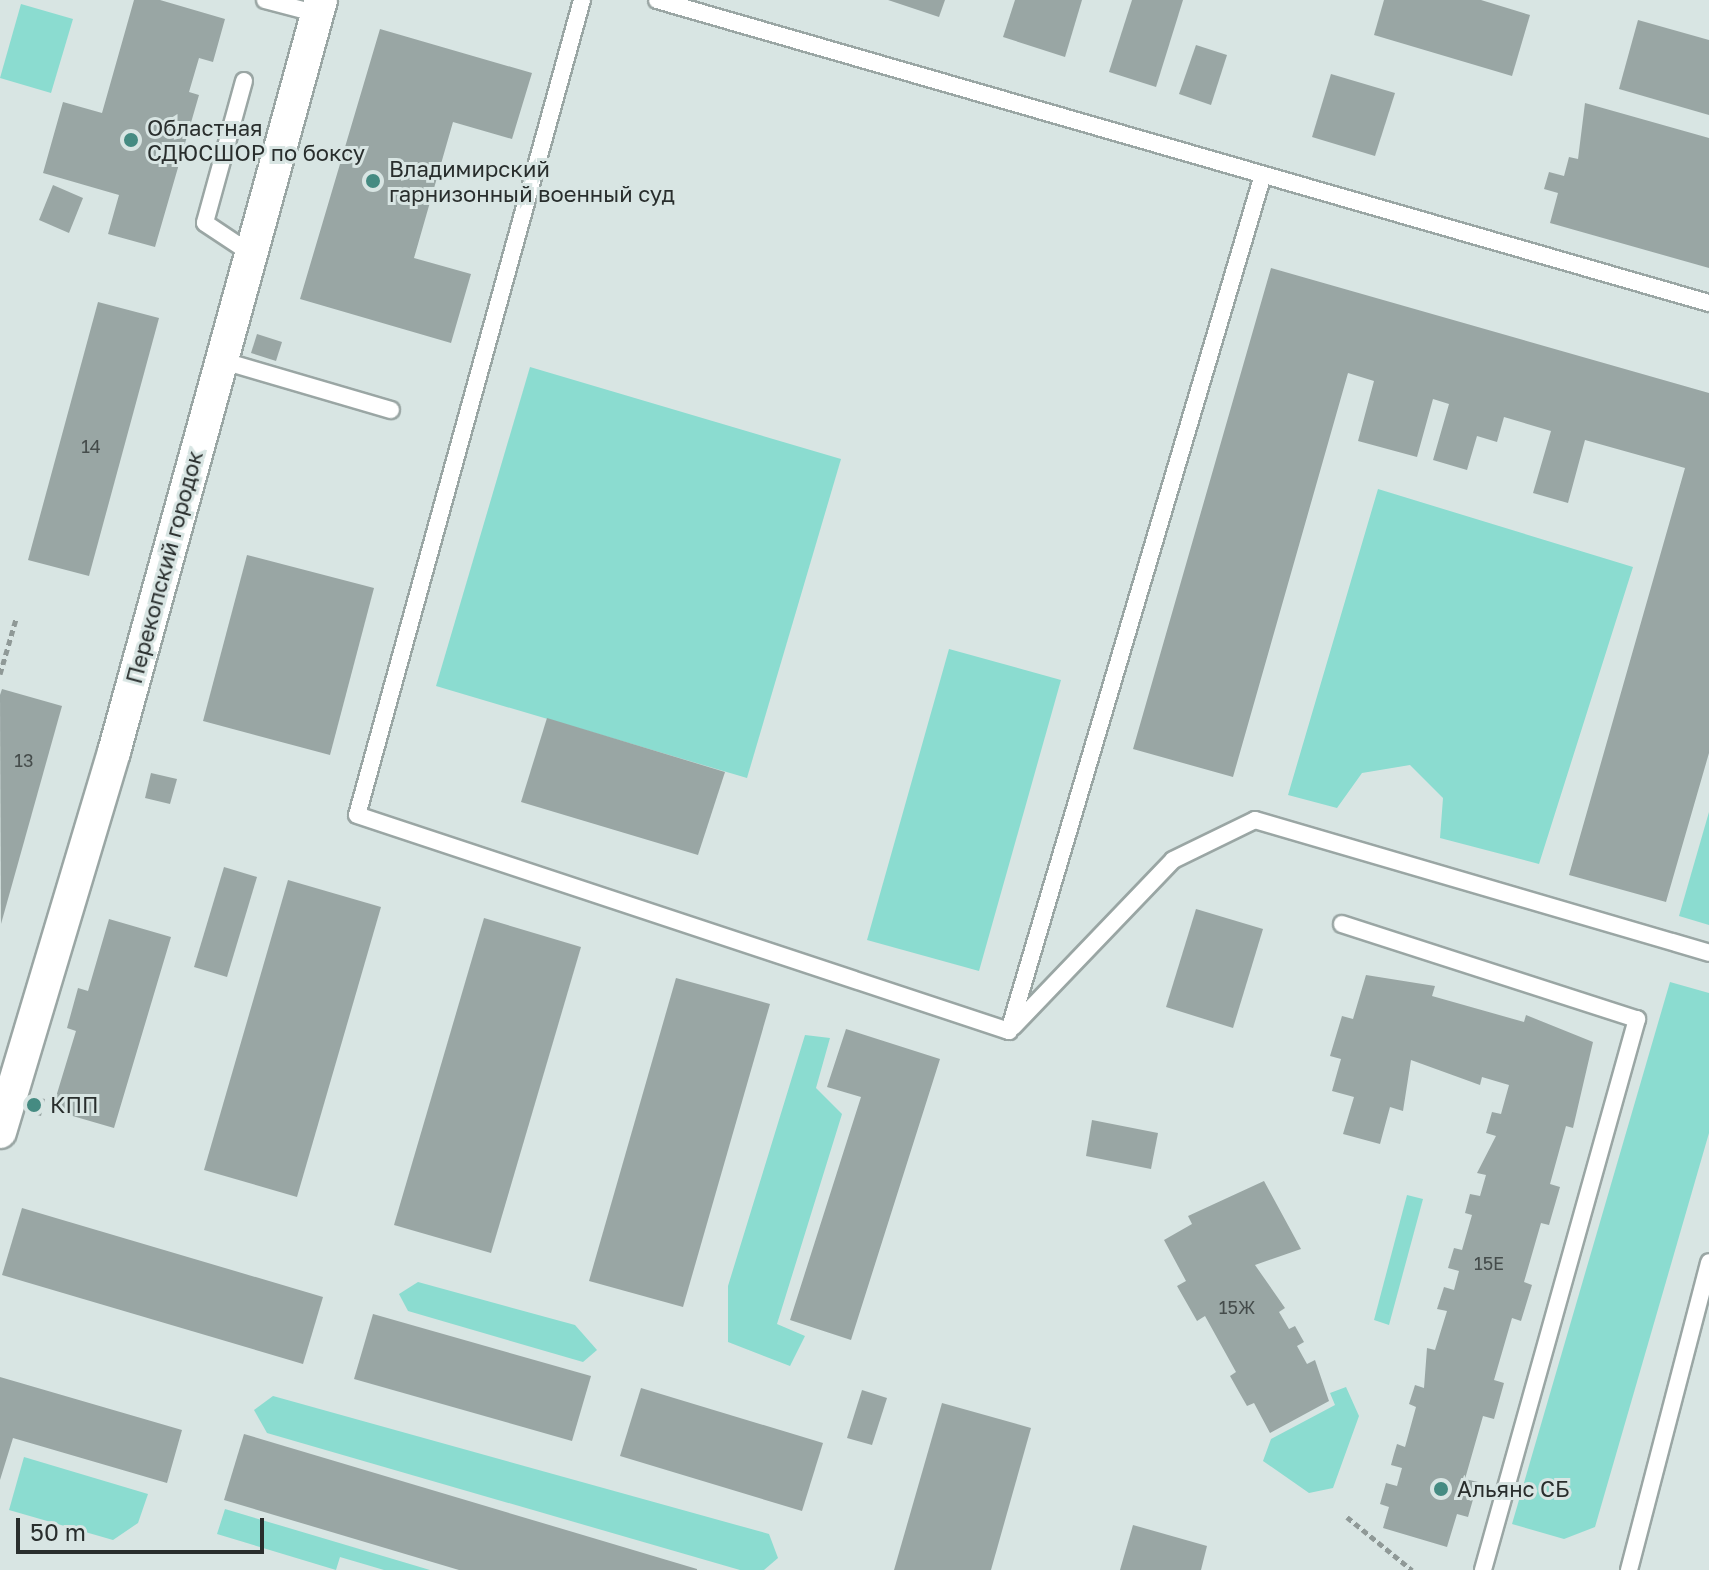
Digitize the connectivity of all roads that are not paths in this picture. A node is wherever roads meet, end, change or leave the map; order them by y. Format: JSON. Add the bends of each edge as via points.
{"nodes":[{"id":1,"x":265,"y":0,"type":"edge"},
{"id":2,"x":582,"y":0,"type":"edge"},
{"id":3,"x":657,"y":0,"type":"edge"},
{"id":4,"x":320,"y":7,"type":"edge"},
{"id":5,"x":244,"y":81,"type":"dead end"},
{"id":6,"x":1262,"y":178,"type":"junction"},
{"id":7,"x":250,"y":253,"type":"junction"},
{"id":8,"x":1709,"y":303,"type":"edge"},
{"id":9,"x":220,"y":360,"type":"junction"},
{"id":10,"x":391,"y":410,"type":"dead end"},
{"id":11,"x":1342,"y":924,"type":"dead end"},
{"id":12,"x":1709,"y":953,"type":"edge"},
{"id":13,"x":1009,"y":1031,"type":"junction"},
{"id":14,"x":0,"y":1132,"type":"edge"},
{"id":15,"x":1709,"y":1262,"type":"edge"},
{"id":16,"x":1483,"y":1570,"type":"edge"},
{"id":17,"x":1629,"y":1570,"type":"edge"}],
"edges":[{"from":1,"to":4,"type":"lane"},
{"from":2,"to":13,"type":"lane","via":[[357,815]]},
{"from":3,"to":6,"type":"lane"},
{"from":4,"to":7,"type":"street","name":"Перекопский городок"},
{"from":5,"to":7,"type":"lane","via":[[205,223]]},
{"from":6,"to":8,"type":"lane"},
{"from":6,"to":13,"type":"lane"},
{"from":7,"to":9,"type":"street","name":"Перекопский городок"},
{"from":9,"to":10,"type":"lane"},
{"from":9,"to":14,"type":"street","name":"Перекопский городок","via":[[114,752]]},
{"from":11,"to":16,"type":"lane","via":[[1637,1019]]},
{"from":12,"to":13,"type":"lane","via":[[1255,820],[1173,860]]},
{"from":15,"to":17,"type":"lane"}]}
